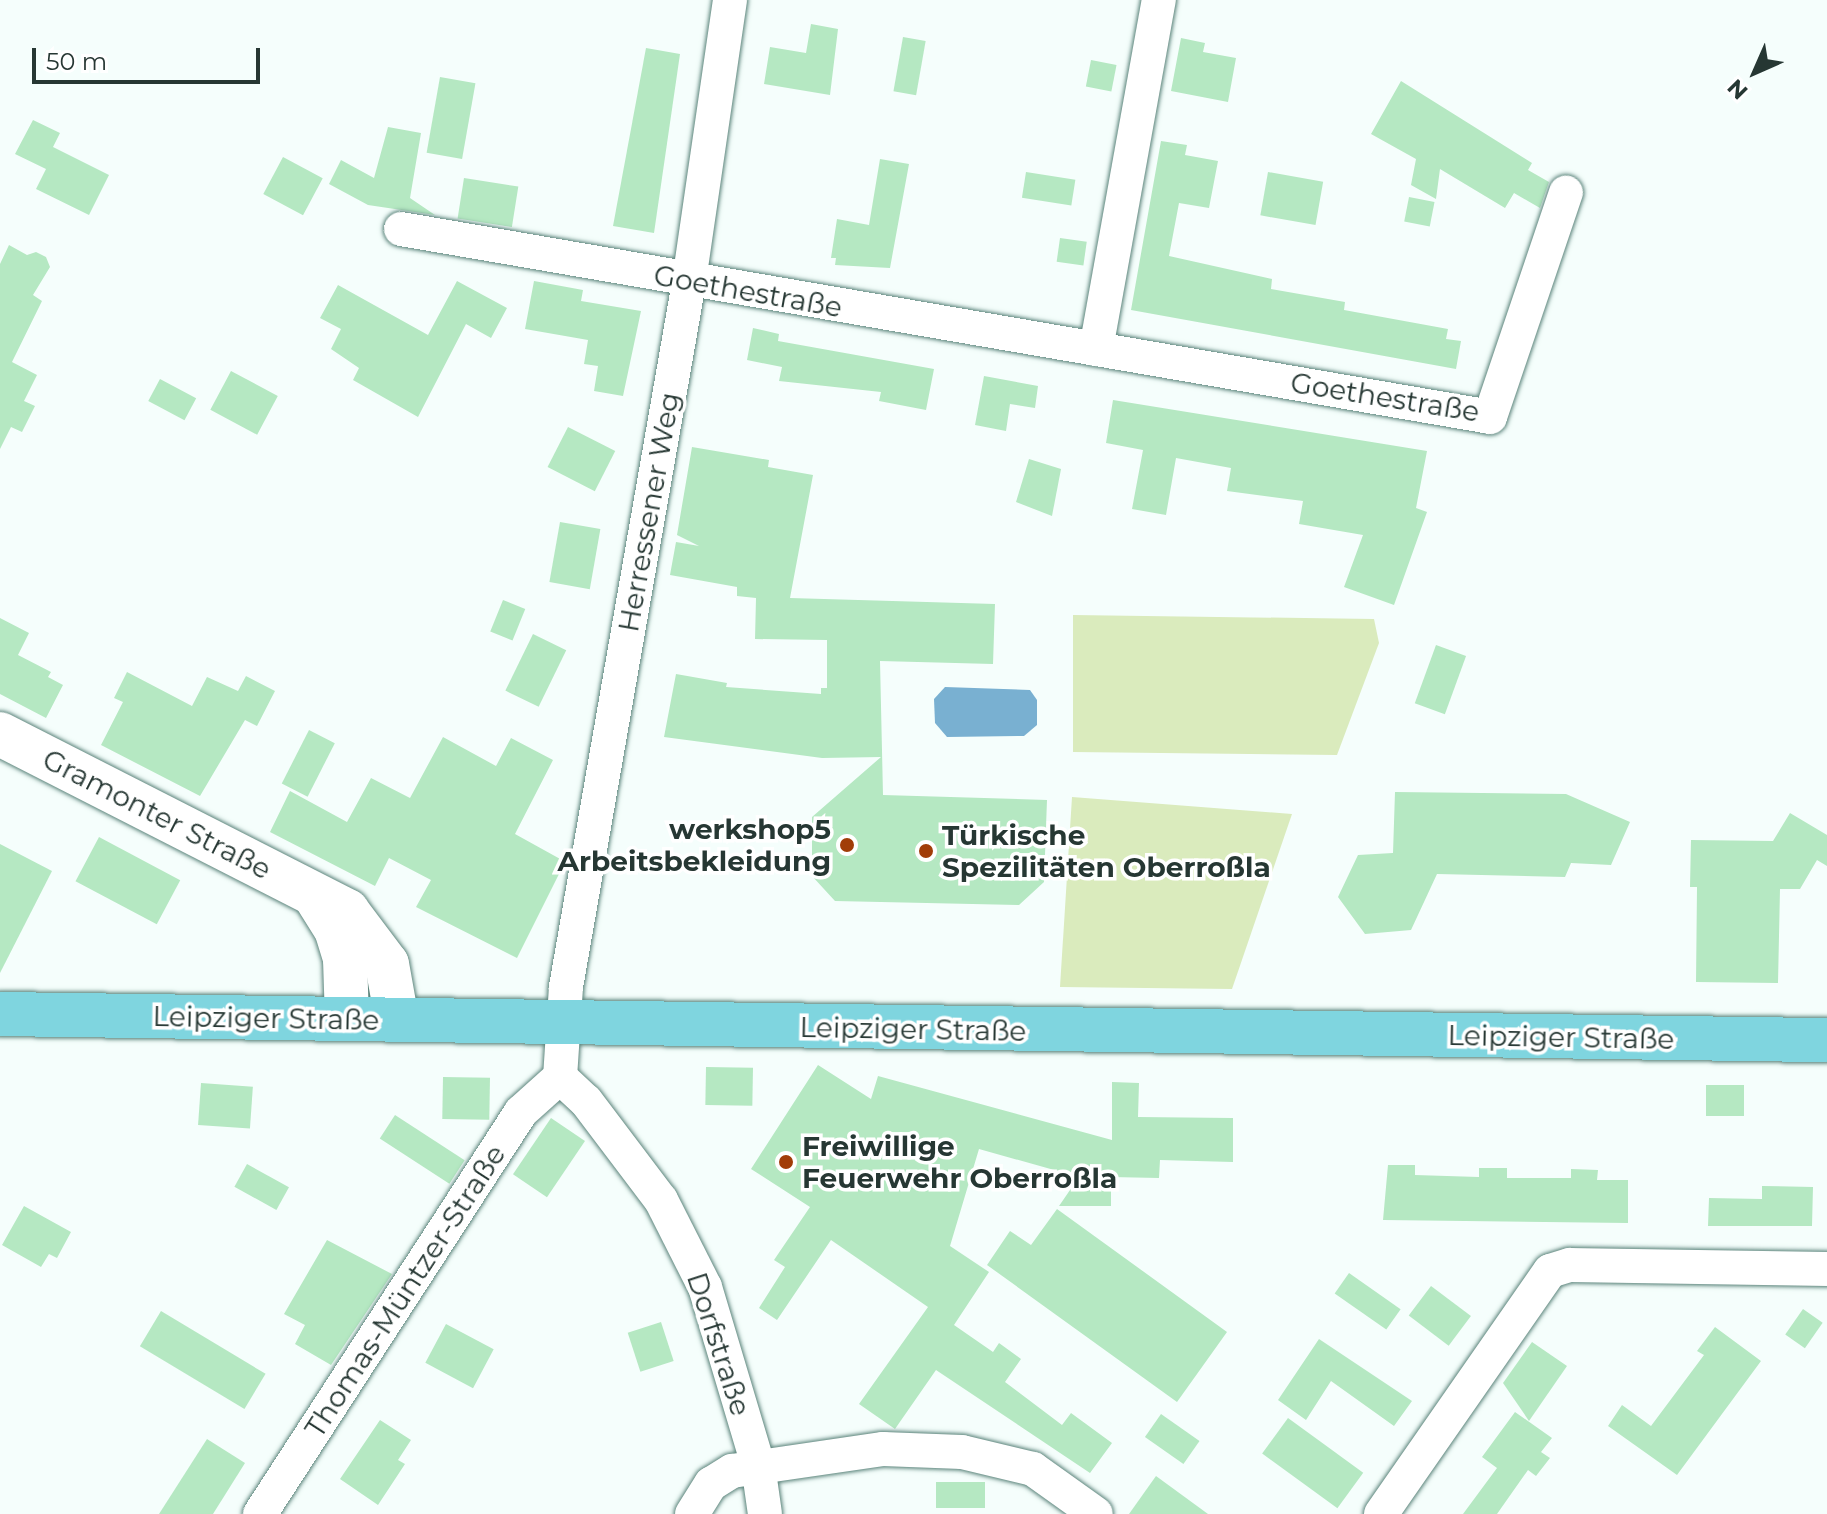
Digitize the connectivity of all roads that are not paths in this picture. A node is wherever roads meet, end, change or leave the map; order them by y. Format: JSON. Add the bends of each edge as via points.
{"nodes":[{"id":1,"x":730,"y":0,"type":"edge"},
{"id":2,"x":1159,"y":0,"type":"edge"},
{"id":3,"x":1566,"y":192,"type":"dead end"},
{"id":4,"x":401,"y":229,"type":"dead end"},
{"id":5,"x":689,"y":282,"type":"junction"},
{"id":6,"x":1096,"y":349,"type":"junction"},
{"id":7,"x":0,"y":734,"type":"edge"},
{"id":8,"x":314,"y":894,"type":"junction"},
{"id":9,"x":0,"y":1014,"type":"edge"},
{"id":10,"x":347,"y":1019,"type":"junction"},
{"id":11,"x":397,"y":1020,"type":"junction"},
{"id":12,"x":563,"y":1024,"type":"junction"},
{"id":13,"x":1827,"y":1040,"type":"edge"},
{"id":14,"x":560,"y":1077,"type":"junction"},
{"id":15,"x":1827,"y":1269,"type":"edge"},
{"id":16,"x":758,"y":1465,"type":"junction"},
{"id":17,"x":260,"y":1514,"type":"edge"},
{"id":18,"x":692,"y":1514,"type":"edge"},
{"id":19,"x":765,"y":1514,"type":"edge"},
{"id":20,"x":1096,"y":1514,"type":"edge"},
{"id":21,"x":1381,"y":1514,"type":"edge"}],
"edges":[{"from":1,"to":5,"type":"street","name":"Herressener Weg"},
{"from":2,"to":6,"type":"street"},
{"from":3,"to":6,"type":"street","name":"Goethestraße","via":[[1490,417]]},
{"from":4,"to":5,"type":"street","name":"Goethestraße"},
{"from":5,"to":6,"type":"street","name":"Goethestraße"},
{"from":5,"to":12,"type":"street","name":"Herressener Weg"},
{"from":7,"to":8,"type":"street","name":"Gramonter Straße"},
{"from":8,"to":10,"type":"street","via":[[336,929],[345,959]]},
{"from":8,"to":11,"type":"street","name":"Gramonter Straße","via":[[347,911],[375,942],[394,987]]},
{"from":9,"to":10,"type":"main road","name":"Leipziger Straße"},
{"from":10,"to":11,"type":"main road","name":"Leipziger Straße"},
{"from":11,"to":12,"type":"main road","name":"Leipziger Straße"},
{"from":12,"to":13,"type":"main road","name":"Leipziger Straße"},
{"from":12,"to":14,"type":"street"},
{"from":14,"to":16,"type":"street","name":"Dorfstraße","via":[[586,1101],[661,1200],[705,1287]]},
{"from":14,"to":17,"type":"street","name":"Thomas-Müntzer-Straße","via":[[521,1112]]},
{"from":15,"to":21,"type":"street","via":[[1570,1265],[1550,1271]]},
{"from":16,"to":18,"type":"street","via":[[711,1484]]},
{"from":16,"to":19,"type":"street","name":"Dorfstraße"},
{"from":16,"to":20,"type":"street","via":[[883,1449],[962,1452],[1033,1469]]}]}
